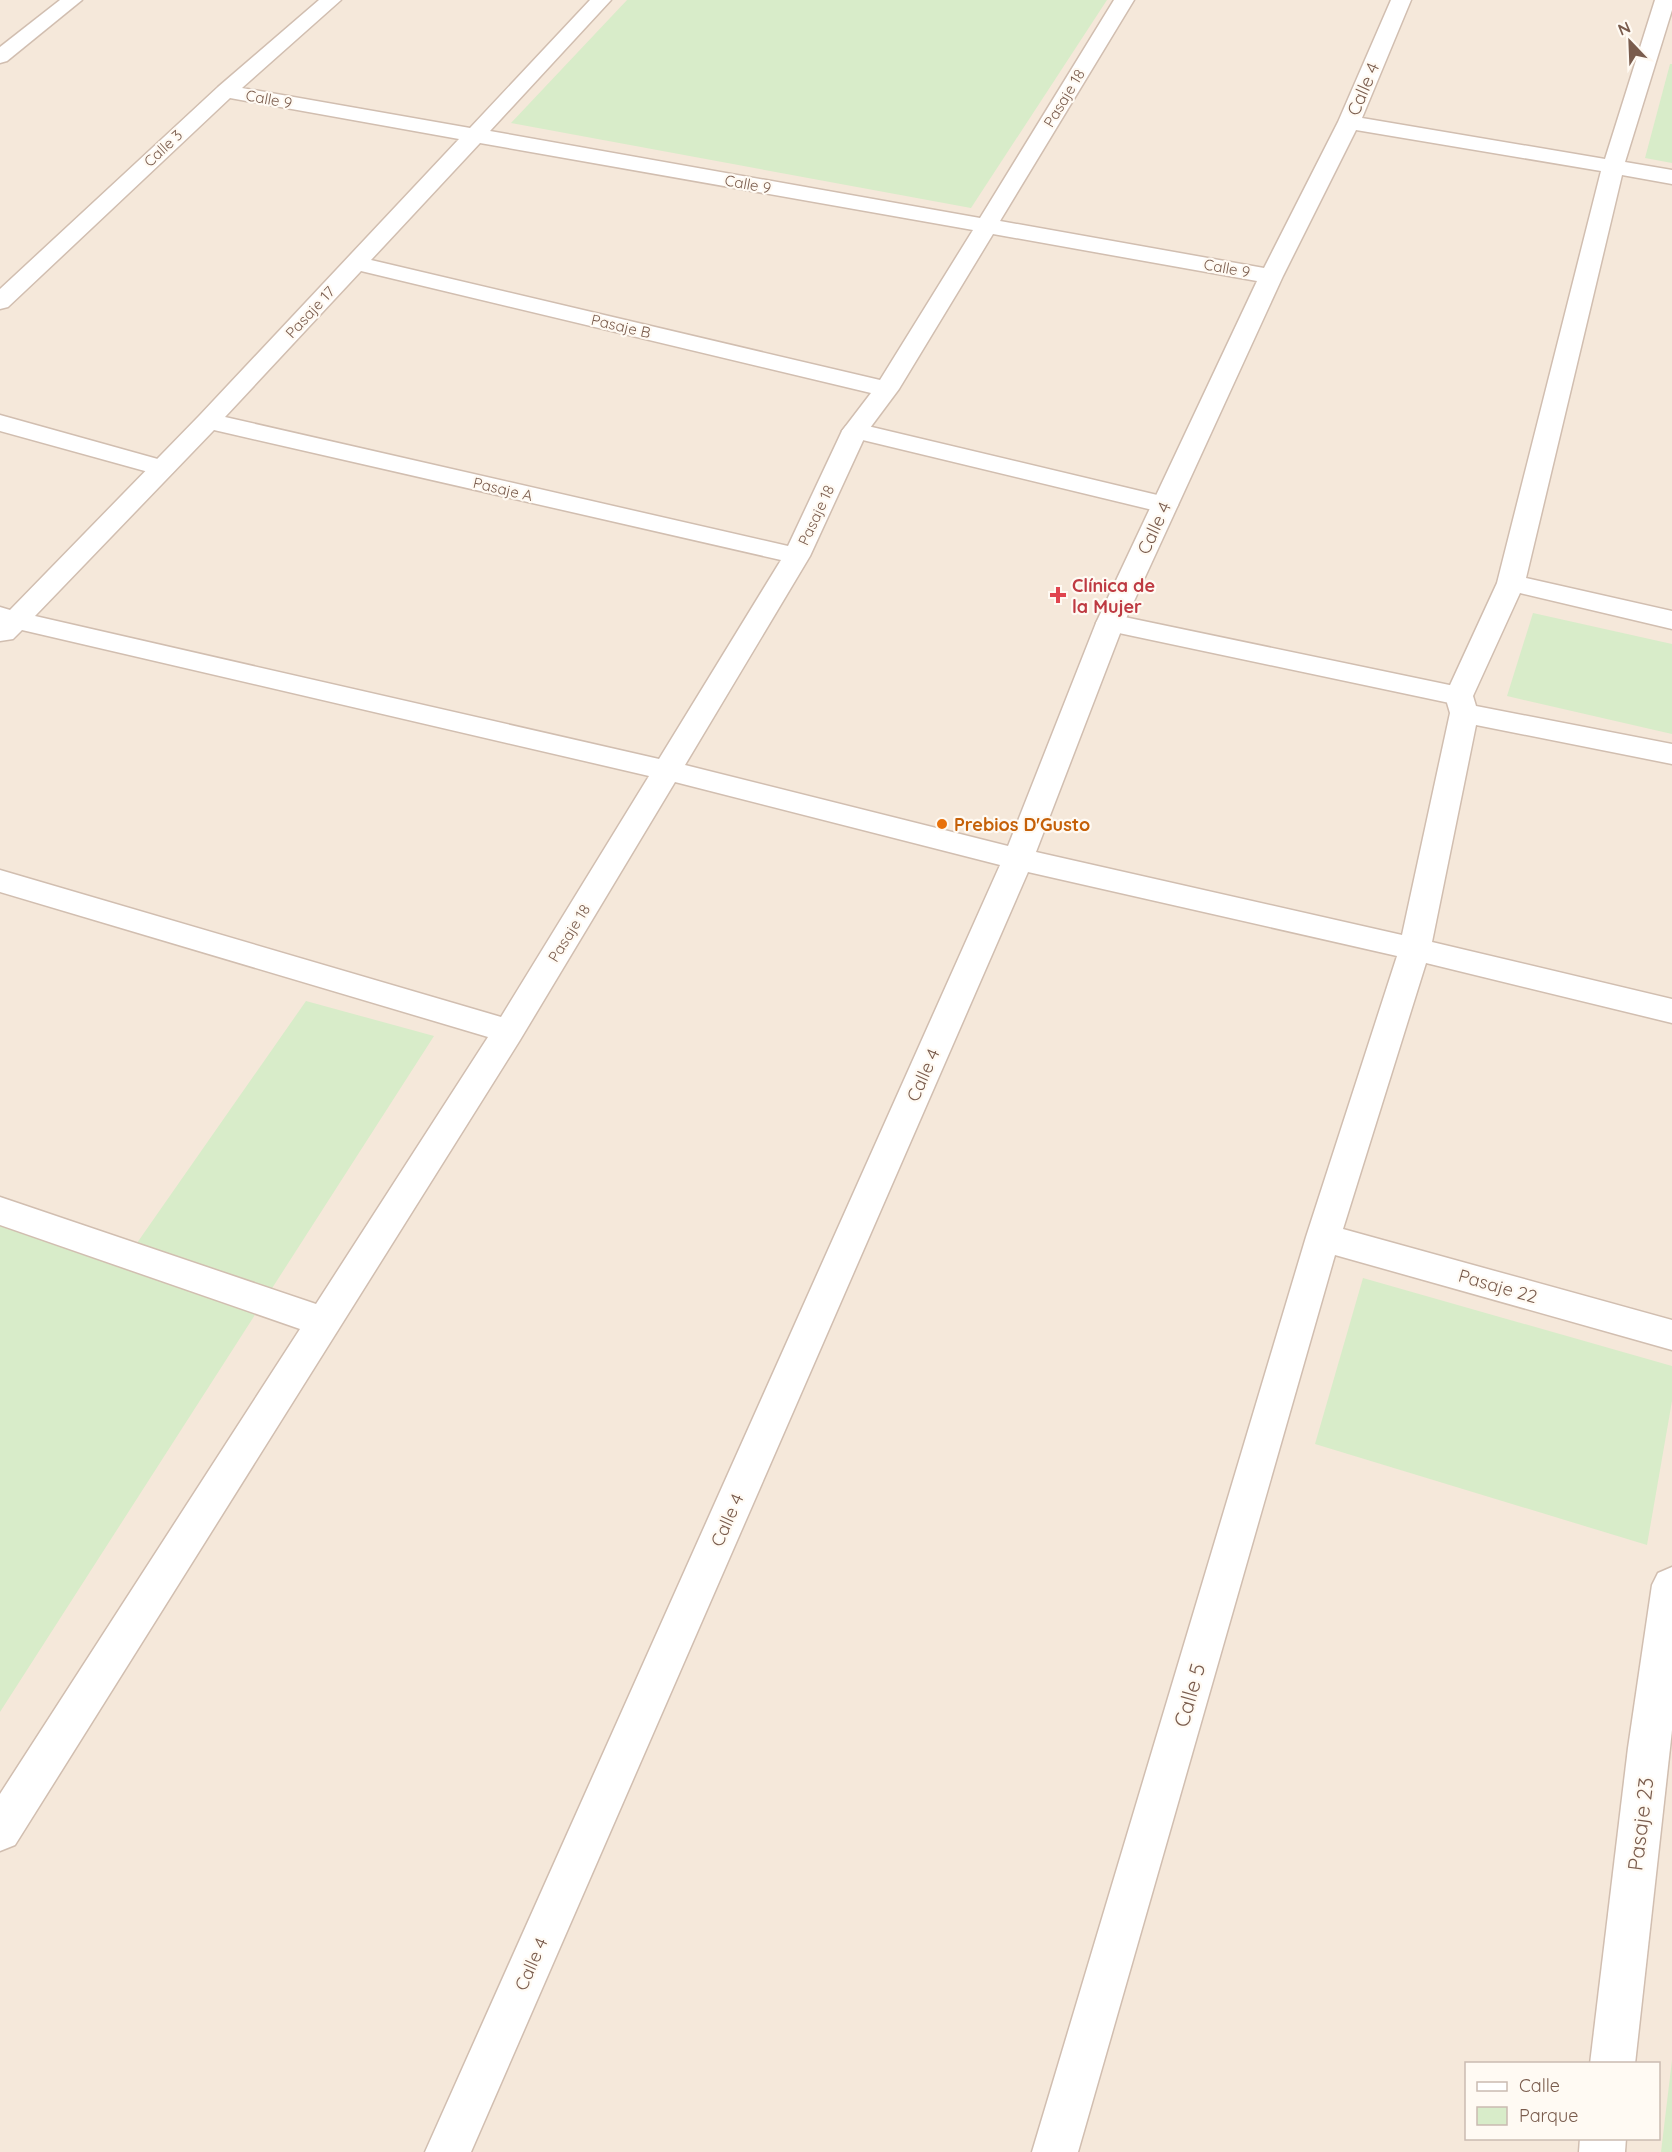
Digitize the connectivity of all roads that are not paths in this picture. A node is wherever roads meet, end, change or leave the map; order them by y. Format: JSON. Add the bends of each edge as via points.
{"nodes":[{"id":1,"x":72,"y":0,"type":"edge"},
{"id":2,"x":331,"y":0,"type":"edge"},
{"id":3,"x":601,"y":0,"type":"edge"},
{"id":4,"x":1124,"y":0,"type":"edge"},
{"id":5,"x":1401,"y":0,"type":"edge"},
{"id":6,"x":1665,"y":0,"type":"edge"},
{"id":7,"x":1662,"y":51,"type":"edge"},
{"id":8,"x":0,"y":57,"type":"edge"},
{"id":9,"x":225,"y":91,"type":"junction"},
{"id":10,"x":1349,"y":122,"type":"junction"},
{"id":11,"x":475,"y":135,"type":"junction"},
{"id":12,"x":1613,"y":167,"type":"junction"},
{"id":13,"x":1672,"y":177,"type":"edge"},
{"id":14,"x":986,"y":226,"type":"junction"},
{"id":15,"x":356,"y":263,"type":"junction"},
{"id":16,"x":1271,"y":276,"type":"junction"},
{"id":17,"x":0,"y":302,"type":"edge"},
{"id":18,"x":887,"y":388,"type":"junction"},
{"id":19,"x":208,"y":422,"type":"junction"},
{"id":20,"x":0,"y":423,"type":"edge"},
{"id":21,"x":855,"y":431,"type":"junction"},
{"id":22,"x":163,"y":468,"type":"junction"},
{"id":23,"x":1165,"y":505,"type":"junction"},
{"id":24,"x":797,"y":556,"type":"junction"},
{"id":25,"x":1510,"y":583,"type":"junction"},
{"id":26,"x":1672,"y":620,"type":"edge"},
{"id":27,"x":1110,"y":623,"type":"junction"},
{"id":28,"x":5,"y":624,"type":"edge"},
{"id":29,"x":1462,"y":705,"type":"junction"},
{"id":30,"x":1672,"y":754,"type":"edge"},
{"id":31,"x":668,"y":771,"type":"junction"},
{"id":32,"x":1018,"y":860,"type":"junction"},
{"id":33,"x":0,"y":881,"type":"edge"},
{"id":34,"x":1415,"y":949,"type":"junction"},
{"id":35,"x":1672,"y":1011,"type":"edge"},
{"id":36,"x":509,"y":1031,"type":"junction"},
{"id":37,"x":0,"y":1211,"type":"edge"},
{"id":38,"x":1323,"y":1237,"type":"junction"},
{"id":39,"x":324,"y":1322,"type":"junction"},
{"id":40,"x":1672,"y":1335,"type":"edge"},
{"id":41,"x":1672,"y":1585,"type":"edge"},
{"id":42,"x":1660,"y":1752,"type":"edge"},
{"id":43,"x":0,"y":1831,"type":"edge"},
{"id":44,"x":1612,"y":2062,"type":"edge"},
{"id":45,"x":448,"y":2152,"type":"edge"},
{"id":46,"x":1055,"y":2152,"type":"edge"}],
"edges":[{"from":1,"to":8,"type":"street"},
{"from":2,"to":9,"type":"street","name":"Calle 3"},
{"from":3,"to":11,"type":"street","name":"Pasaje 17"},
{"from":4,"to":14,"type":"street","name":"Pasaje 18"},
{"from":5,"to":10,"type":"street","name":"Calle 4"},
{"from":6,"to":7,"type":"street","name":"Calle 5"},
{"from":7,"to":12,"type":"street","name":"Calle 5"},
{"from":9,"to":11,"type":"street","name":"Calle 9"},
{"from":9,"to":17,"type":"street","name":"Calle 3"},
{"from":10,"to":12,"type":"street"},
{"from":10,"to":16,"type":"street","name":"Calle 4"},
{"from":11,"to":14,"type":"street","name":"Calle 9"},
{"from":11,"to":15,"type":"street","name":"Pasaje 17"},
{"from":12,"to":13,"type":"street"},
{"from":12,"to":25,"type":"street","name":"Calle 5"},
{"from":14,"to":16,"type":"street","name":"Calle 9"},
{"from":14,"to":18,"type":"street","name":"Pasaje 18"},
{"from":15,"to":18,"type":"street","name":"Pasaje B"},
{"from":15,"to":19,"type":"street","name":"Pasaje 17"},
{"from":16,"to":23,"type":"street","name":"Calle 4"},
{"from":18,"to":21,"type":"street","name":"Pasaje 18"},
{"from":19,"to":22,"type":"street","name":"Pasaje 17"},
{"from":19,"to":24,"type":"street","name":"Pasaje A"},
{"from":20,"to":22,"type":"street"},
{"from":21,"to":23,"type":"street"},
{"from":21,"to":24,"type":"street","name":"Pasaje 18"},
{"from":22,"to":28,"type":"street","name":"Pasaje 17"},
{"from":23,"to":27,"type":"street","name":"Calle 4"},
{"from":24,"to":31,"type":"street","name":"Pasaje 18"},
{"from":25,"to":26,"type":"street"},
{"from":25,"to":29,"type":"street","name":"Calle 5"},
{"from":27,"to":29,"type":"street"},
{"from":27,"to":32,"type":"street","name":"Calle 4"},
{"from":28,"to":31,"type":"street"},
{"from":29,"to":30,"type":"street"},
{"from":29,"to":34,"type":"street","name":"Calle 5"},
{"from":31,"to":32,"type":"street"},
{"from":31,"to":36,"type":"street","name":"Pasaje 18"},
{"from":32,"to":34,"type":"street"},
{"from":32,"to":45,"type":"street","name":"Calle 4"},
{"from":33,"to":36,"type":"street"},
{"from":34,"to":35,"type":"street"},
{"from":34,"to":38,"type":"street","name":"Calle 5"},
{"from":36,"to":39,"type":"street","name":"Pasaje 18"},
{"from":37,"to":39,"type":"street"},
{"from":38,"to":40,"type":"street","name":"Pasaje 22"},
{"from":38,"to":46,"type":"street","name":"Calle 5"},
{"from":39,"to":43,"type":"street","name":"Pasaje 18"},
{"from":41,"to":42,"type":"street","name":"Pasaje 23"},
{"from":42,"to":44,"type":"street","name":"Pasaje 23"}]}
